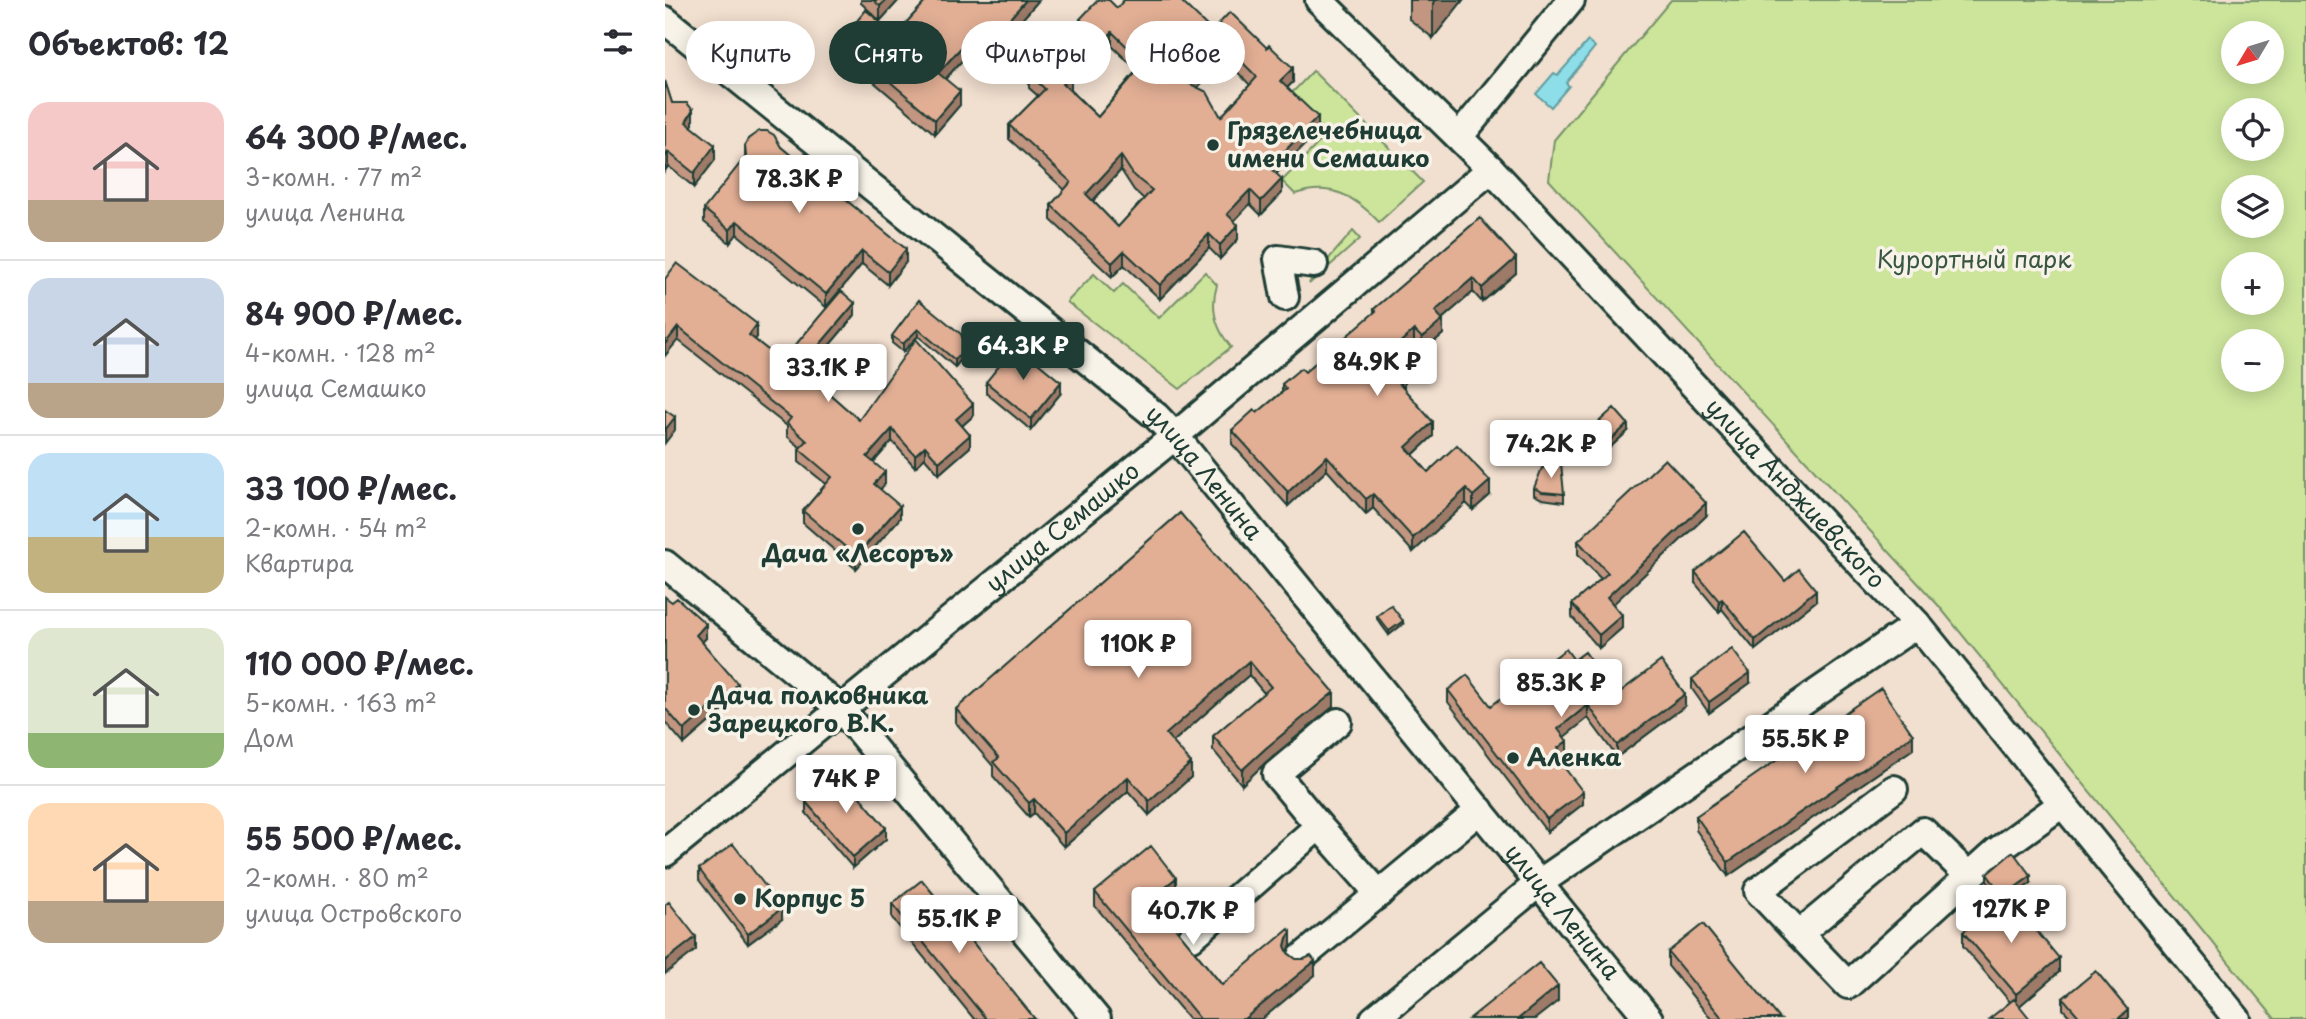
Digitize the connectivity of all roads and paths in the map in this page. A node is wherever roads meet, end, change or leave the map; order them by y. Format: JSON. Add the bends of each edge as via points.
{"nodes":[{"id":1,"x":1319,"y":0,"type":"edge"},
{"id":2,"x":1571,"y":0,"type":"edge"},
{"id":3,"x":665,"y":20,"type":"edge"},
{"id":4,"x":1459,"y":137,"type":"junction"},
{"id":5,"x":1491,"y":169,"type":"junction"},
{"id":6,"x":1314,"y":264,"type":"dead end"},
{"id":7,"x":1285,"y":297,"type":"dead end"},
{"id":8,"x":1175,"y":436,"type":"junction"},
{"id":9,"x":665,"y":564,"type":"edge"},
{"id":10,"x":1917,"y":624,"type":"junction"},
{"id":11,"x":841,"y":709,"type":"junction"},
{"id":12,"x":1338,"y":722,"type":"dead end"},
{"id":13,"x":1894,"y":789,"type":"dead end"},
{"id":14,"x":2062,"y":804,"type":"junction"},
{"id":15,"x":1480,"y":810,"type":"junction"},
{"id":16,"x":1319,"y":826,"type":"junction"},
{"id":17,"x":665,"y":853,"type":"edge"},
{"id":18,"x":1969,"y":876,"type":"junction"},
{"id":19,"x":1539,"y":883,"type":"junction"},
{"id":20,"x":1379,"y":894,"type":"junction"},
{"id":21,"x":1800,"y":934,"type":"junction"},
{"id":22,"x":1192,"y":937,"type":"dead end"},
{"id":23,"x":1301,"y":958,"type":"edge"},
{"id":24,"x":1097,"y":1019,"type":"edge"},
{"id":25,"x":1374,"y":1019,"type":"edge"},
{"id":26,"x":1649,"y":1019,"type":"edge"},
{"id":27,"x":2237,"y":1019,"type":"edge"}],
"edges":[{"from":1,"to":4,"type":"street","name":"улица Анджиевского"},
{"from":2,"to":4,"type":"street"},
{"from":3,"to":8,"type":"street","name":"улица Ленина"},
{"from":4,"to":5,"type":"street","name":"улица Анджиевского"},
{"from":5,"to":8,"type":"street","name":"улица Семашко"},
{"from":5,"to":10,"type":"street","name":"улица Анджиевского"},
{"from":6,"to":7,"type":"street","via":[[1277,259]]},
{"from":8,"to":11,"type":"street","name":"улица Семашко"},
{"from":8,"to":15,"type":"street","name":"улица Ленина"},
{"from":9,"to":11,"type":"street"},
{"from":10,"to":14,"type":"street","name":"улица Анджиевского"},
{"from":10,"to":19,"type":"street"},
{"from":11,"to":17,"type":"street","name":"улица Семашко"},
{"from":11,"to":24,"type":"street"},
{"from":12,"to":16,"type":"street","via":[[1276,774]]},
{"from":13,"to":21,"type":"street","via":[[1758,891]]},
{"from":14,"to":18,"type":"street"},
{"from":14,"to":27,"type":"street","name":"улица Анджиевского"},
{"from":15,"to":19,"type":"street","name":"улица Ленина"},
{"from":15,"to":20,"type":"street"},
{"from":16,"to":20,"type":"street"},
{"from":16,"to":22,"type":"street"},
{"from":18,"to":21,"type":"street","via":[[1923,831]]},
{"from":18,"to":21,"type":"street","via":[[1848,985]]},
{"from":19,"to":25,"type":"street"},
{"from":19,"to":26,"type":"street","name":"улица Ленина"},
{"from":20,"to":23,"type":"street"}]}
